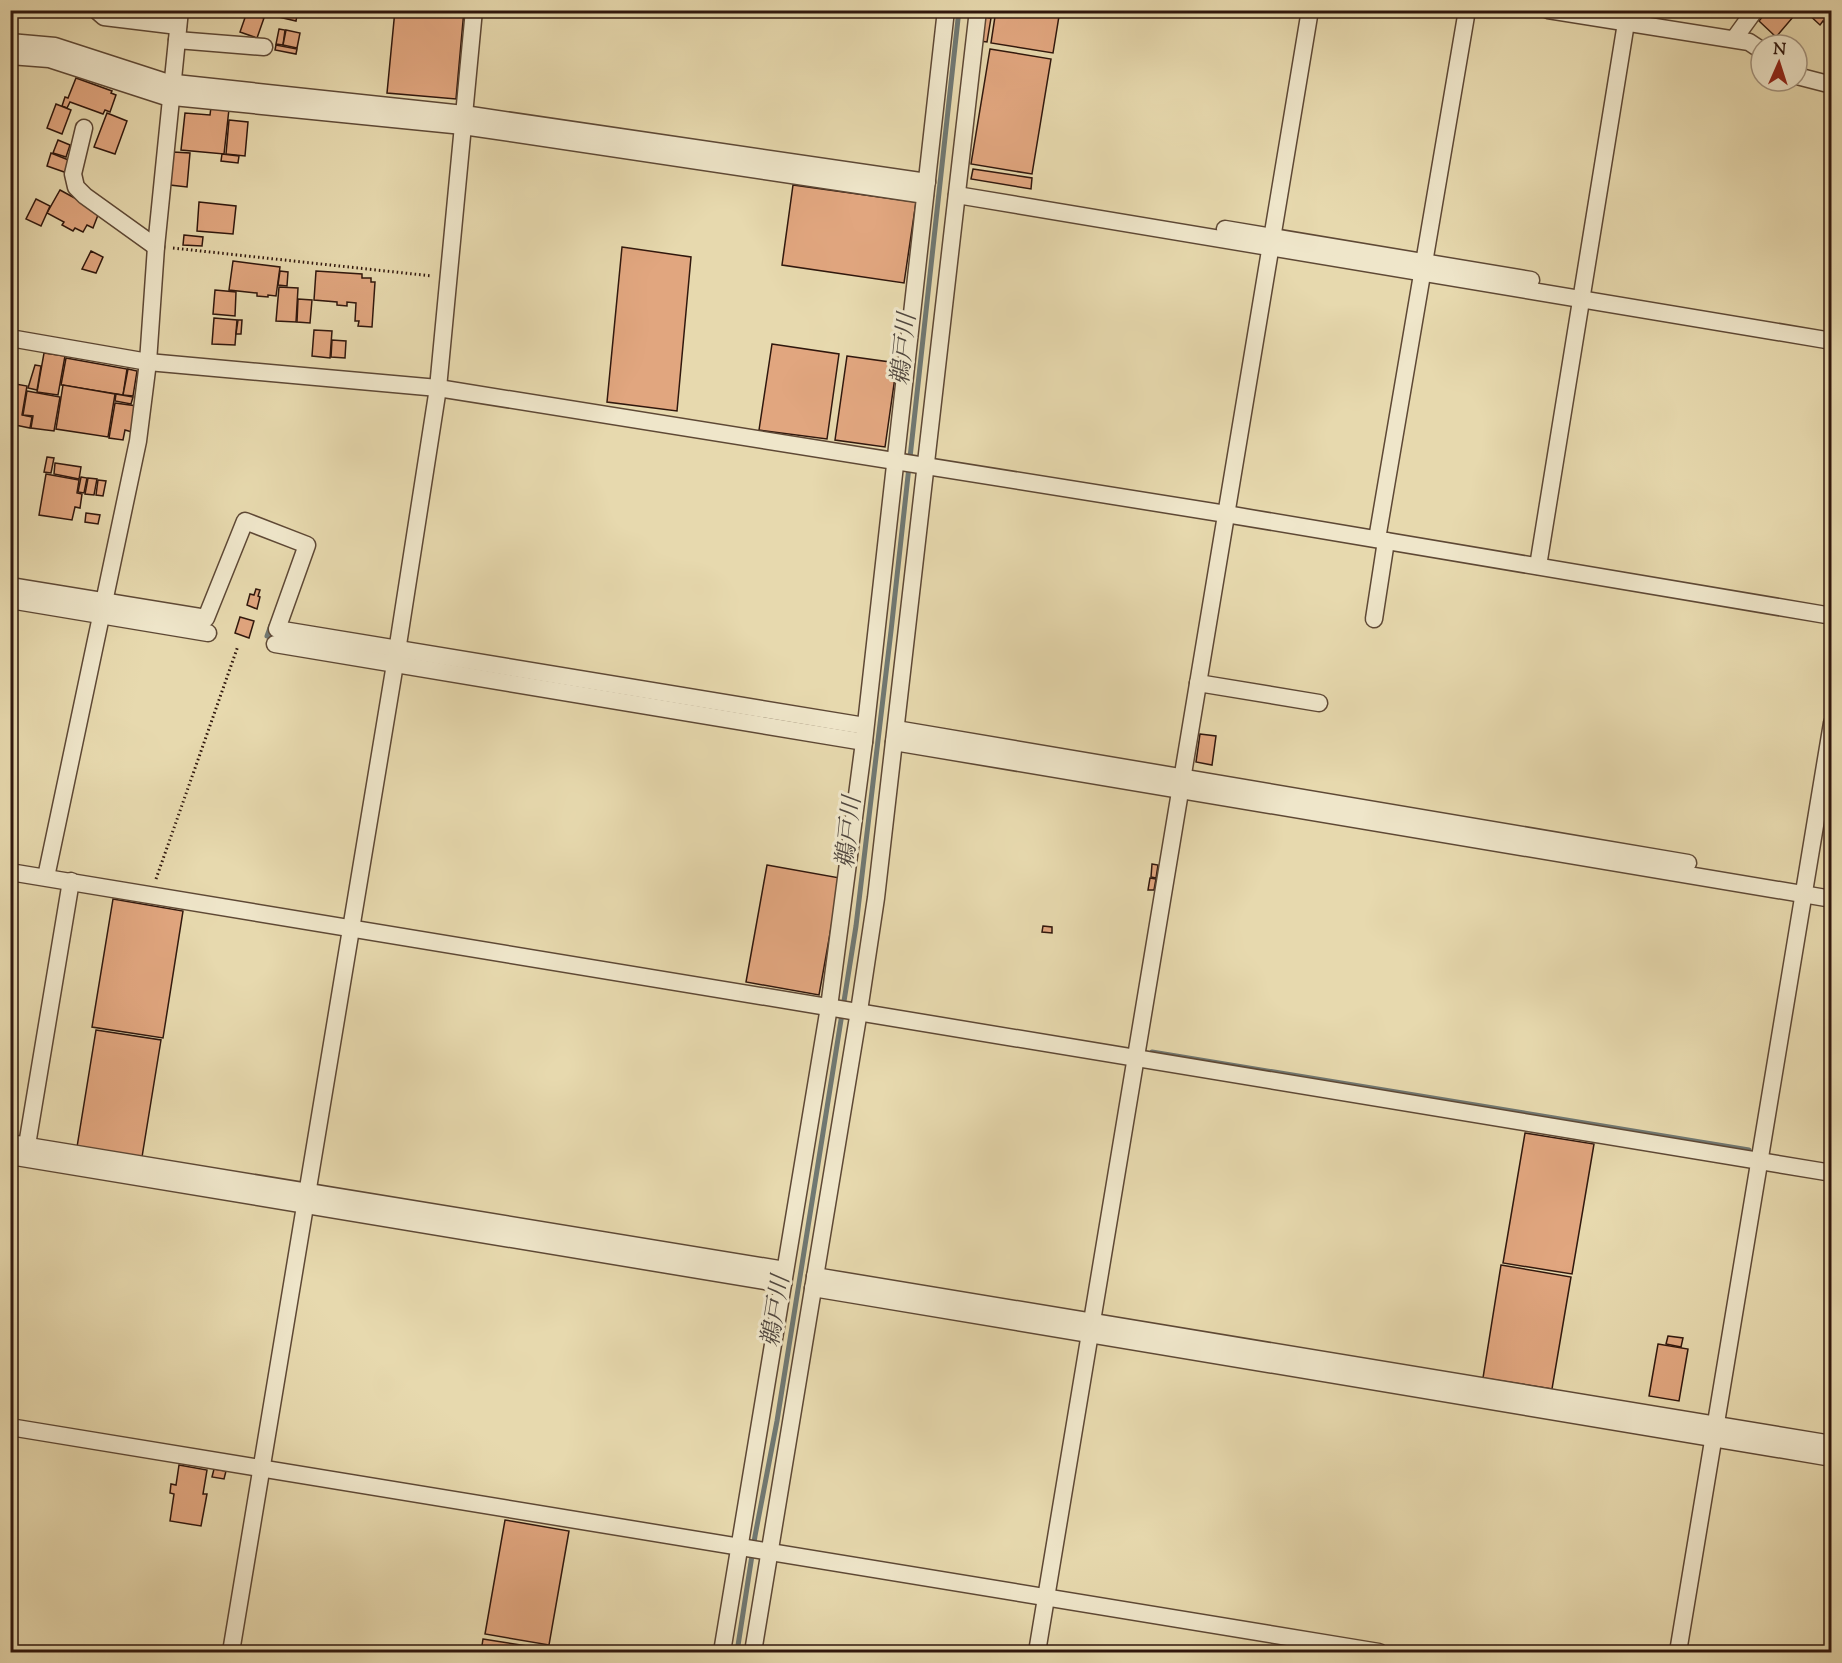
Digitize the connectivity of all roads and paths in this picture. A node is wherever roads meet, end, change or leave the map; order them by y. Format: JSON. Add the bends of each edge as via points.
{"nodes":[{"id":1,"x":96,"y":10,"type":"edge"},
{"id":2,"x":474,"y":10,"type":"edge"},
{"id":3,"x":946,"y":10,"type":"edge"},
{"id":4,"x":978,"y":10,"type":"edge"},
{"id":5,"x":1310,"y":10,"type":"edge"},
{"id":6,"x":1467,"y":10,"type":"edge"},
{"id":7,"x":1548,"y":10,"type":"edge"},
{"id":8,"x":1755,"y":10,"type":"edge"},
{"id":9,"x":1631,"y":19,"type":"edge"},
{"id":10,"x":178,"y":26,"type":"edge"},
{"id":11,"x":1734,"y":39,"type":"junction"},
{"id":12,"x":10,"y":42,"type":"edge"},
{"id":13,"x":1749,"y":42,"type":"edge"},
{"id":14,"x":264,"y":47,"type":"dead end"},
{"id":15,"x":10,"y":56,"type":"edge"},
{"id":16,"x":1809,"y":79,"type":"edge"},
{"id":17,"x":1832,"y":85,"type":"edge"},
{"id":18,"x":172,"y":90,"type":"junction"},
{"id":19,"x":464,"y":120,"type":"junction"},
{"id":20,"x":84,"y":128,"type":"dead end"},
{"id":21,"x":926,"y":188,"type":"junction"},
{"id":22,"x":957,"y":190,"type":"junction"},
{"id":23,"x":1271,"y":242,"type":"junction"},
{"id":24,"x":156,"y":247,"type":"junction"},
{"id":25,"x":1422,"y":267,"type":"junction"},
{"id":26,"x":448,"y":278,"type":"junction"},
{"id":27,"x":1581,"y":294,"type":"junction"},
{"id":28,"x":1832,"y":330,"type":"edge"},
{"id":29,"x":10,"y":338,"type":"edge"},
{"id":30,"x":1832,"y":341,"type":"edge"},
{"id":31,"x":148,"y":362,"type":"junction"},
{"id":32,"x":438,"y":388,"type":"junction"},
{"id":33,"x":898,"y":460,"type":"junction"},
{"id":34,"x":923,"y":465,"type":"junction"},
{"id":35,"x":1226,"y":514,"type":"junction"},
{"id":36,"x":1382,"y":540,"type":"junction"},
{"id":37,"x":1538,"y":566,"type":"junction"},
{"id":38,"x":10,"y":586,"type":"edge"},
{"id":39,"x":10,"y":600,"type":"edge"},
{"id":40,"x":103,"y":608,"type":"junction"},
{"id":41,"x":1832,"y":616,"type":"edge"},
{"id":42,"x":1374,"y":619,"type":"dead end"},
{"id":43,"x":208,"y":633,"type":"dead end"},
{"id":44,"x":275,"y":644,"type":"dead end"},
{"id":45,"x":238,"y":646,"type":"dead end"},
{"id":46,"x":396,"y":657,"type":"junction"},
{"id":47,"x":1198,"y":683,"type":"junction"},
{"id":48,"x":1319,"y":703,"type":"dead end"},
{"id":49,"x":1832,"y":723,"type":"edge"},
{"id":50,"x":864,"y":734,"type":"junction"},
{"id":51,"x":895,"y":735,"type":"junction"},
{"id":52,"x":1181,"y":784,"type":"junction"},
{"id":53,"x":10,"y":872,"type":"edge"},
{"id":54,"x":46,"y":877,"type":"junction"},
{"id":55,"x":71,"y":881,"type":"junction"},
{"id":56,"x":1832,"y":887,"type":"edge"},
{"id":57,"x":1805,"y":888,"type":"junction"},
{"id":58,"x":151,"y":895,"type":"junction"},
{"id":59,"x":1832,"y":899,"type":"edge"},
{"id":60,"x":351,"y":929,"type":"junction"},
{"id":61,"x":832,"y":1007,"type":"junction"},
{"id":62,"x":856,"y":1011,"type":"junction"},
{"id":63,"x":1136,"y":1057,"type":"junction"},
{"id":64,"x":19,"y":1144,"type":"edge"},
{"id":65,"x":10,"y":1156,"type":"edge"},
{"id":66,"x":1760,"y":1160,"type":"junction"},
{"id":67,"x":1832,"y":1173,"type":"edge"},
{"id":68,"x":306,"y":1198,"type":"junction"},
{"id":69,"x":784,"y":1277,"type":"junction"},
{"id":70,"x":814,"y":1282,"type":"junction"},
{"id":71,"x":1091,"y":1328,"type":"junction"},
{"id":72,"x":10,"y":1427,"type":"edge"},
{"id":73,"x":1715,"y":1432,"type":"junction"},
{"id":74,"x":1832,"y":1444,"type":"edge"},
{"id":75,"x":1832,"y":1458,"type":"edge"},
{"id":76,"x":262,"y":1468,"type":"junction"},
{"id":77,"x":742,"y":1547,"type":"junction"},
{"id":78,"x":767,"y":1552,"type":"junction"},
{"id":79,"x":1046,"y":1597,"type":"junction"},
{"id":80,"x":1374,"y":1652,"type":"edge"},
{"id":81,"x":231,"y":1653,"type":"edge"},
{"id":82,"x":722,"y":1653,"type":"edge"},
{"id":83,"x":753,"y":1653,"type":"edge"},
{"id":84,"x":1037,"y":1653,"type":"edge"},
{"id":85,"x":1678,"y":1653,"type":"edge"}],
"edges":[{"from":1,"to":10,"type":"street","via":[[104,17]]},
{"from":2,"to":19,"type":"street"},
{"from":3,"to":21,"type":"street"},
{"from":4,"to":22,"type":"street"},
{"from":5,"to":23,"type":"street"},
{"from":6,"to":25,"type":"street"},
{"from":7,"to":9,"type":"street"},
{"from":8,"to":11,"type":"street"},
{"from":9,"to":11,"type":"street"},
{"from":9,"to":27,"type":"street"},
{"from":10,"to":14,"type":"street"},
{"from":10,"to":18,"type":"street"},
{"from":11,"to":13,"type":"street"},
{"from":12,"to":18,"type":"street","via":[[55,46]]},
{"from":15,"to":18,"type":"street","via":[[49,59],[164,96]]},
{"from":16,"to":17,"type":"street"},
{"from":18,"to":19,"type":"street"},
{"from":18,"to":24,"type":"street"},
{"from":19,"to":21,"type":"street"},
{"from":19,"to":26,"type":"street"},
{"from":20,"to":24,"type":"street","via":[[73,174],[76,187]]},
{"from":21,"to":33,"type":"street"},
{"from":22,"to":23,"type":"street"},
{"from":22,"to":34,"type":"street"},
{"from":23,"to":25,"type":"street"},
{"from":23,"to":35,"type":"street"},
{"from":24,"to":26,"type":"path"},
{"from":24,"to":31,"type":"street"},
{"from":25,"to":27,"type":"street"},
{"from":25,"to":36,"type":"street"},
{"from":26,"to":32,"type":"street"},
{"from":27,"to":28,"type":"street"},
{"from":27,"to":30,"type":"street"},
{"from":27,"to":37,"type":"street"},
{"from":29,"to":31,"type":"street"},
{"from":31,"to":32,"type":"street"},
{"from":31,"to":40,"type":"street","via":[[138,441]]},
{"from":32,"to":33,"type":"street"},
{"from":32,"to":46,"type":"street"},
{"from":33,"to":34,"type":"street"},
{"from":33,"to":50,"type":"street"},
{"from":34,"to":35,"type":"street"},
{"from":34,"to":51,"type":"street"},
{"from":35,"to":36,"type":"street"},
{"from":35,"to":47,"type":"street"},
{"from":36,"to":37,"type":"street"},
{"from":36,"to":42,"type":"street"},
{"from":37,"to":41,"type":"street"},
{"from":38,"to":40,"type":"street"},
{"from":39,"to":40,"type":"street"},
{"from":40,"to":43,"type":"street"},
{"from":40,"to":46,"type":"street","via":[[206,618],[245,521],[307,544],[277,629]]},
{"from":40,"to":54,"type":"street"},
{"from":44,"to":46,"type":"street"},
{"from":45,"to":58,"type":"path"},
{"from":46,"to":50,"type":"street"},
{"from":46,"to":60,"type":"street"},
{"from":47,"to":48,"type":"street"},
{"from":47,"to":52,"type":"street"},
{"from":49,"to":57,"type":"street"},
{"from":50,"to":61,"type":"street"},
{"from":51,"to":52,"type":"street"},
{"from":51,"to":62,"type":"street","via":[[876,898]]},
{"from":52,"to":57,"type":"street"},
{"from":52,"to":63,"type":"street"},
{"from":53,"to":54,"type":"street"},
{"from":54,"to":55,"type":"street"},
{"from":55,"to":58,"type":"street"},
{"from":55,"to":64,"type":"street"},
{"from":56,"to":57,"type":"street"},
{"from":57,"to":59,"type":"street"},
{"from":57,"to":66,"type":"street"},
{"from":58,"to":60,"type":"street"},
{"from":60,"to":61,"type":"street"},
{"from":60,"to":68,"type":"street"},
{"from":61,"to":62,"type":"street"},
{"from":61,"to":69,"type":"street"},
{"from":62,"to":63,"type":"street"},
{"from":62,"to":70,"type":"street"},
{"from":63,"to":66,"type":"street"},
{"from":63,"to":71,"type":"street"},
{"from":64,"to":68,"type":"street"},
{"from":65,"to":68,"type":"street"},
{"from":66,"to":67,"type":"street"},
{"from":66,"to":73,"type":"street"},
{"from":68,"to":69,"type":"street"},
{"from":68,"to":76,"type":"street"},
{"from":69,"to":77,"type":"street"},
{"from":70,"to":71,"type":"street"},
{"from":70,"to":78,"type":"street"},
{"from":71,"to":73,"type":"street"},
{"from":71,"to":79,"type":"street"},
{"from":72,"to":76,"type":"street"},
{"from":73,"to":74,"type":"street"},
{"from":73,"to":75,"type":"street"},
{"from":73,"to":85,"type":"street"},
{"from":76,"to":77,"type":"street"},
{"from":76,"to":81,"type":"street"},
{"from":77,"to":78,"type":"street"},
{"from":77,"to":82,"type":"street"},
{"from":78,"to":79,"type":"street"},
{"from":78,"to":83,"type":"street"},
{"from":79,"to":80,"type":"street"},
{"from":79,"to":84,"type":"street"}]}
